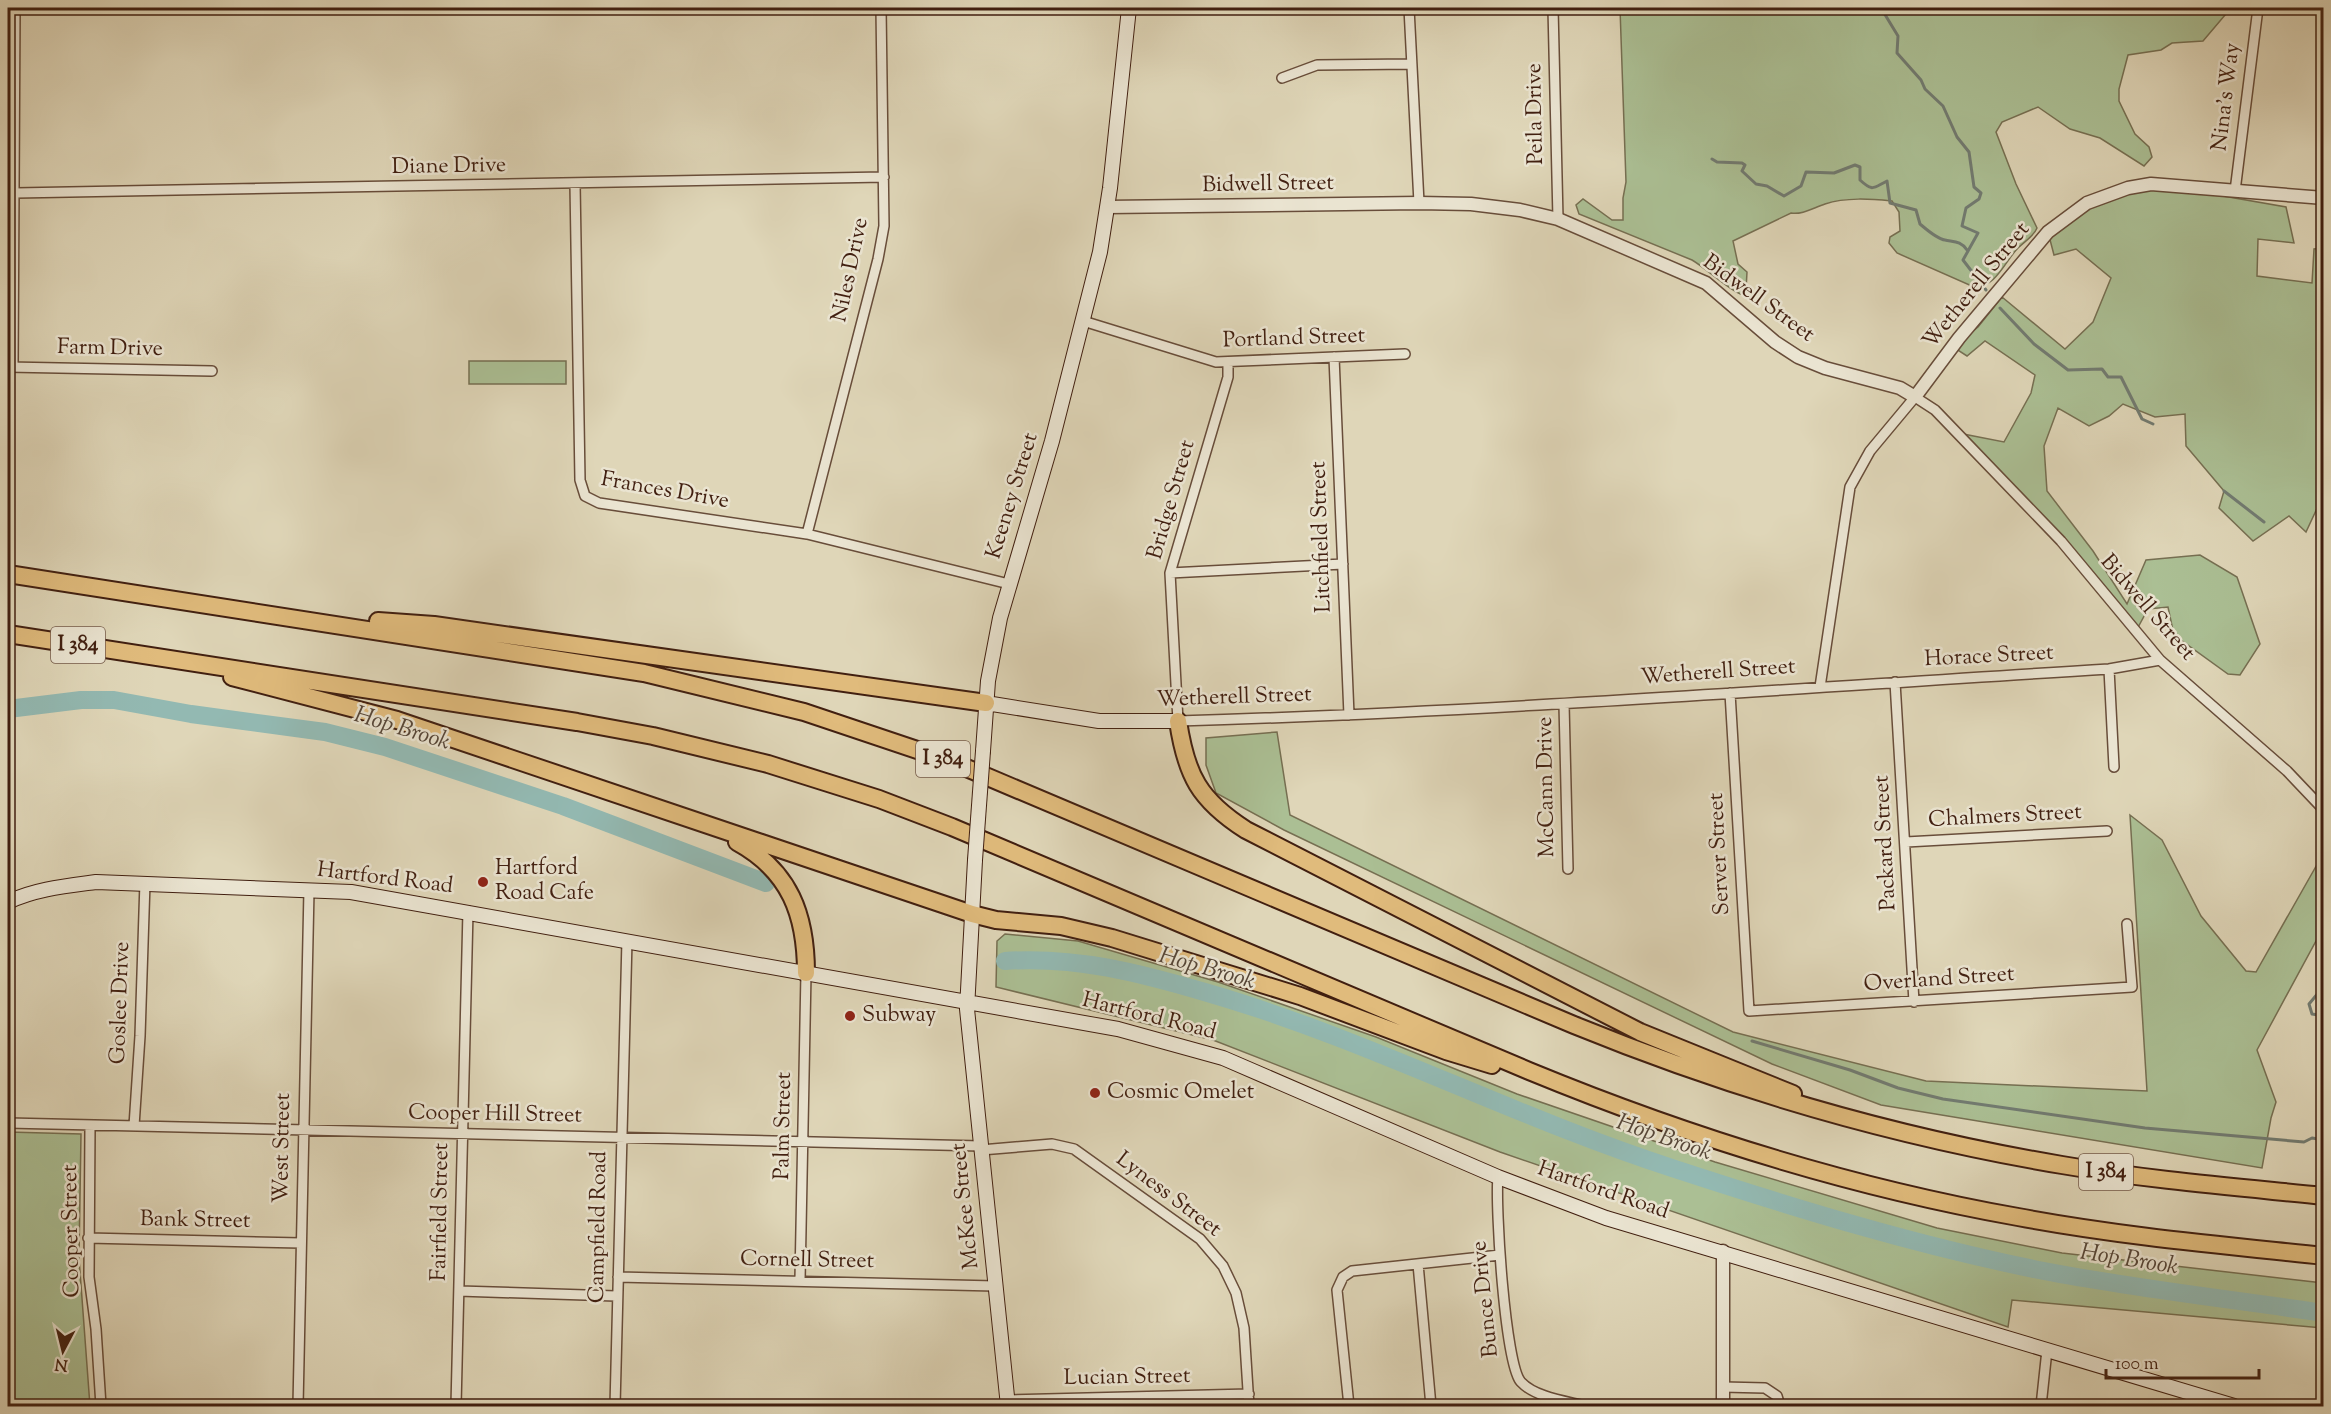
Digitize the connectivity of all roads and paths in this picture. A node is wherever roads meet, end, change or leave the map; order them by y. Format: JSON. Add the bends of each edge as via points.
{"nodes":[{"id":1,"x":15,"y":8,"type":"edge"},
{"id":2,"x":881,"y":8,"type":"edge"},
{"id":3,"x":1129,"y":8,"type":"edge"},
{"id":4,"x":1409,"y":8,"type":"edge"},
{"id":5,"x":1553,"y":8,"type":"edge"},
{"id":6,"x":2258,"y":8,"type":"edge"},
{"id":7,"x":1412,"y":64,"type":"junction"},
{"id":8,"x":1282,"y":78,"type":"dead end"},
{"id":9,"x":884,"y":177,"type":"junction"},
{"id":10,"x":575,"y":184,"type":"junction"},
{"id":11,"x":2235,"y":191,"type":"junction"},
{"id":12,"x":16,"y":193,"type":"junction"},
{"id":13,"x":2324,"y":198,"type":"edge"},
{"id":14,"x":1419,"y":203,"type":"junction"},
{"id":15,"x":1107,"y":207,"type":"junction"},
{"id":16,"x":1558,"y":219,"type":"junction"},
{"id":17,"x":1083,"y":321,"type":"junction"},
{"id":18,"x":1405,"y":354,"type":"dead end"},
{"id":19,"x":1334,"y":357,"type":"junction"},
{"id":20,"x":1228,"y":363,"type":"junction"},
{"id":21,"x":10,"y":367,"type":"edge"},
{"id":22,"x":212,"y":371,"type":"dead end"},
{"id":23,"x":1915,"y":397,"type":"junction"},
{"id":24,"x":807,"y":534,"type":"junction"},
{"id":25,"x":1343,"y":564,"type":"junction"},
{"id":26,"x":1170,"y":573,"type":"junction"},
{"id":27,"x":8,"y":574,"type":"edge"},
{"id":28,"x":1009,"y":584,"type":"junction"},
{"id":29,"x":324,"y":622,"type":"junction"},
{"id":30,"x":8,"y":634,"type":"edge"},
{"id":31,"x":2160,"y":660,"type":"junction"},
{"id":32,"x":204,"y":664,"type":"junction"},
{"id":33,"x":2109,"y":669,"type":"junction"},
{"id":34,"x":1895,"y":682,"type":"junction"},
{"id":35,"x":1820,"y":687,"type":"junction"},
{"id":36,"x":1730,"y":693,"type":"junction"},
{"id":37,"x":986,"y":703,"type":"junction"},
{"id":38,"x":1564,"y":704,"type":"junction"},
{"id":39,"x":1349,"y":716,"type":"junction"},
{"id":40,"x":1178,"y":721,"type":"junction"},
{"id":41,"x":2114,"y":767,"type":"dead end"},
{"id":42,"x":2324,"y":810,"type":"edge"},
{"id":43,"x":674,"y":813,"type":"junction"},
{"id":44,"x":2107,"y":831,"type":"dead end"},
{"id":45,"x":1906,"y":842,"type":"junction"},
{"id":46,"x":1568,"y":869,"type":"dead end"},
{"id":47,"x":145,"y":882,"type":"junction"},
{"id":48,"x":309,"y":890,"type":"junction"},
{"id":49,"x":8,"y":902,"type":"edge"},
{"id":50,"x":468,"y":911,"type":"junction"},
{"id":51,"x":972,"y":914,"type":"junction"},
{"id":52,"x":2127,"y":924,"type":"dead end"},
{"id":53,"x":627,"y":940,"type":"junction"},
{"id":54,"x":806,"y":973,"type":"junction"},
{"id":55,"x":967,"y":1001,"type":"junction"},
{"id":56,"x":1914,"y":1002,"type":"junction"},
{"id":57,"x":1749,"y":1011,"type":"joint"},
{"id":58,"x":1529,"y":1071,"type":"junction"},
{"id":59,"x":1831,"y":1113,"type":"junction"},
{"id":60,"x":8,"y":1123,"type":"edge"},
{"id":61,"x":90,"y":1126,"type":"junction"},
{"id":62,"x":134,"y":1126,"type":"junction"},
{"id":63,"x":303,"y":1130,"type":"junction"},
{"id":64,"x":462,"y":1134,"type":"junction"},
{"id":65,"x":621,"y":1138,"type":"junction"},
{"id":66,"x":803,"y":1141,"type":"junction"},
{"id":67,"x":981,"y":1148,"type":"junction"},
{"id":68,"x":1498,"y":1177,"type":"junction"},
{"id":69,"x":2324,"y":1196,"type":"edge"},
{"id":70,"x":88,"y":1238,"type":"junction"},
{"id":71,"x":301,"y":1243,"type":"junction"},
{"id":72,"x":1723,"y":1251,"type":"junction"},
{"id":73,"x":1500,"y":1255,"type":"junction"},
{"id":74,"x":2324,"y":1256,"type":"edge"},
{"id":75,"x":1418,"y":1264,"type":"junction"},
{"id":76,"x":618,"y":1277,"type":"junction"},
{"id":77,"x":800,"y":1280,"type":"junction"},
{"id":78,"x":996,"y":1286,"type":"junction"},
{"id":79,"x":459,"y":1291,"type":"junction"},
{"id":80,"x":616,"y":1296,"type":"junction"},
{"id":81,"x":2047,"y":1350,"type":"junction"},
{"id":82,"x":1723,"y":1387,"type":"junction"},
{"id":83,"x":1249,"y":1394,"type":"junction"},
{"id":84,"x":1008,"y":1403,"type":"edge"},
{"id":85,"x":100,"y":1407,"type":"edge"},
{"id":86,"x":298,"y":1407,"type":"edge"},
{"id":87,"x":456,"y":1407,"type":"edge"},
{"id":88,"x":615,"y":1407,"type":"edge"},
{"id":89,"x":1249,"y":1407,"type":"edge"},
{"id":90,"x":1349,"y":1407,"type":"edge"},
{"id":91,"x":1431,"y":1407,"type":"edge"},
{"id":92,"x":1585,"y":1407,"type":"edge"},
{"id":93,"x":1723,"y":1407,"type":"edge"},
{"id":94,"x":1780,"y":1407,"type":"edge"},
{"id":95,"x":2041,"y":1407,"type":"edge"},
{"id":96,"x":2234,"y":1407,"type":"edge"}],
"edges":[{"from":1,"to":12,"type":"street"},
{"from":2,"to":9,"type":"street","name":"Niles Drive"},
{"from":3,"to":15,"type":"main road","name":"Keeney Street"},
{"from":4,"to":7,"type":"street"},
{"from":5,"to":16,"type":"street","name":"Peila Drive"},
{"from":6,"to":11,"type":"street","name":"Nina's Way"},
{"from":7,"to":8,"type":"street","via":[[1317,65]]},
{"from":7,"to":14,"type":"street"},
{"from":9,"to":10,"type":"street","name":"Diane Drive"},
{"from":9,"to":24,"type":"street","name":"Niles Drive","via":[[884,226],[878,259]]},
{"from":10,"to":12,"type":"street","name":"Diane Drive"},
{"from":10,"to":24,"type":"street","name":"Frances Drive","via":[[580,480],[585,496],[598,503]]},
{"from":11,"to":13,"type":"street","name":"Wetherell Street"},
{"from":11,"to":23,"type":"street","name":"Wetherell Street","via":[[2151,184],[2086,203],[2048,232]]},
{"from":12,"to":21,"type":"street"},
{"from":14,"to":15,"type":"street","name":"Bidwell Street"},
{"from":14,"to":16,"type":"street","name":"Bidwell Street","via":[[1491,206]]},
{"from":15,"to":17,"type":"main road","name":"Keeney Street"},
{"from":16,"to":23,"type":"street","name":"Bidwell Street","via":[[1706,283],[1798,357],[1900,388]]},
{"from":17,"to":20,"type":"street","name":"Portland Street"},
{"from":17,"to":28,"type":"main road","name":"Keeney Street"},
{"from":18,"to":19,"type":"street","name":"Portland Street"},
{"from":19,"to":20,"type":"street","name":"Portland Street"},
{"from":19,"to":25,"type":"street","name":"Litchfield Street"},
{"from":20,"to":26,"type":"street","name":"Bridge Street","via":[[1228,377]]},
{"from":21,"to":22,"type":"street","name":"Farm Drive"},
{"from":23,"to":31,"type":"street","name":"Bidwell Street","via":[[1935,410],[2053,532]]},
{"from":23,"to":35,"type":"street","name":"Wetherell Street","via":[[1870,451],[1850,487]]},
{"from":24,"to":28,"type":"street","name":"Frances Drive"},
{"from":25,"to":26,"type":"street"},
{"from":25,"to":39,"type":"street","name":"Litchfield Street"},
{"from":26,"to":40,"type":"street","name":"Bridge Street"},
{"from":27,"to":29,"type":"highway","number":"I 384"},
{"from":28,"to":37,"type":"main road","name":"Keeney Street","via":[[993,650]]},
{"from":29,"to":37,"type":"highway","via":[[423,624]]},
{"from":29,"to":59,"type":"highway","number":"I 384","via":[[655,675],[866,731],[995,780],[1623,1045],[1702,1074]]},
{"from":30,"to":32,"type":"highway","number":"I 384"},
{"from":31,"to":33,"type":"street","name":"Horace Street"},
{"from":31,"to":42,"type":"street","name":"Bidwell Street","via":[[2279,764]]},
{"from":32,"to":43,"type":"highway","via":[[256,684],[398,720]]},
{"from":32,"to":58,"type":"highway","number":"I 384","via":[[613,728],[723,752],[816,778],[952,827]]},
{"from":33,"to":34,"type":"street","name":"Horace Street"},
{"from":33,"to":41,"type":"street"},
{"from":34,"to":35,"type":"street","name":"Horace Street"},
{"from":34,"to":45,"type":"street","name":"Packard Street"},
{"from":35,"to":36,"type":"street","name":"Wetherell Street"},
{"from":36,"to":38,"type":"street","name":"Wetherell Street"},
{"from":36,"to":57,"type":"street","name":"Server Street"},
{"from":37,"to":40,"type":"main road","name":"Wetherell Street","via":[[1099,721]]},
{"from":37,"to":51,"type":"main road","name":"Keeney Street","bridge":true},
{"from":38,"to":39,"type":"street","name":"Wetherell Street"},
{"from":38,"to":46,"type":"street","name":"McCann Drive"},
{"from":39,"to":40,"type":"street","name":"Wetherell Street"},
{"from":40,"to":59,"type":"highway","via":[[1184,755],[1197,787],[1218,811],[1246,830],[1630,1027],[1772,1084]]},
{"from":43,"to":51,"type":"highway"},
{"from":43,"to":54,"type":"highway","via":[[750,849],[780,877],[801,917]]},
{"from":44,"to":45,"type":"street","name":"Chalmers Street"},
{"from":45,"to":56,"type":"street","name":"Packard Street"},
{"from":47,"to":48,"type":"main road","name":"Hartford Road"},
{"from":47,"to":49,"type":"main road","name":"Hartford Road","via":[[67,886]]},
{"from":47,"to":62,"type":"street","name":"Goslee Drive"},
{"from":48,"to":50,"type":"main road","name":"Hartford Road","via":[[351,892]]},
{"from":48,"to":63,"type":"street","name":"West Street"},
{"from":50,"to":53,"type":"main road","name":"Hartford Road"},
{"from":50,"to":64,"type":"street","name":"Fairfield Street"},
{"from":51,"to":55,"type":"main road","name":"Keeney Street"},
{"from":51,"to":58,"type":"highway","via":[[1061,926],[1112,938],[1300,996],[1462,1056]]},
{"from":52,"to":56,"type":"street","name":"Overland Street","via":[[2132,987]]},
{"from":53,"to":54,"type":"main road","name":"Hartford Road"},
{"from":53,"to":65,"type":"street","name":"Campfield Road"},
{"from":54,"to":55,"type":"main road","name":"Hartford Road"},
{"from":54,"to":66,"type":"street","name":"Palm Street"},
{"from":55,"to":67,"type":"main road","name":"McKee Street"},
{"from":55,"to":68,"type":"main road","name":"Hartford Road","via":[[1118,1029],[1223,1058]]},
{"from":56,"to":57,"type":"street","name":"Overland Street"},
{"from":58,"to":74,"type":"highway","number":"I 384","via":[[1723,1143],[1923,1198],[2084,1229]]},
{"from":59,"to":69,"type":"highway","number":"I 384","via":[[2063,1165],[2154,1179]]},
{"from":60,"to":61,"type":"street","name":"Cooper Hill Street"},
{"from":61,"to":62,"type":"street","name":"Cooper Hill Street"},
{"from":61,"to":70,"type":"street","name":"Cooper Street"},
{"from":62,"to":63,"type":"street","name":"Cooper Hill Street"},
{"from":63,"to":64,"type":"street","name":"Cooper Hill Street"},
{"from":63,"to":71,"type":"street","name":"West Street"},
{"from":64,"to":65,"type":"street","name":"Cooper Hill Street"},
{"from":64,"to":79,"type":"street","name":"Fairfield Street"},
{"from":65,"to":66,"type":"street","name":"Cooper Hill Street"},
{"from":65,"to":76,"type":"street","name":"Campfield Road"},
{"from":66,"to":67,"type":"street","name":"Cooper Hill Street"},
{"from":66,"to":77,"type":"street","name":"Palm Street"},
{"from":67,"to":78,"type":"main road","name":"McKee Street"},
{"from":67,"to":83,"type":"street","name":"Lyness Street","via":[[1052,1144],[1074,1149],[1200,1239],[1223,1266],[1236,1293],[1244,1328]]},
{"from":68,"to":72,"type":"main road","name":"Hartford Road","via":[[1606,1218]]},
{"from":68,"to":73,"type":"street","name":"Bunce Drive"},
{"from":70,"to":71,"type":"street","name":"Bank Street"},
{"from":70,"to":85,"type":"street","name":"Cooper Street"},
{"from":71,"to":86,"type":"street","name":"West Street"},
{"from":72,"to":81,"type":"main road","name":"Hartford Road"},
{"from":72,"to":82,"type":"street"},
{"from":73,"to":75,"type":"street"},
{"from":73,"to":92,"type":"street","name":"Bunce Drive","via":[[1512,1364],[1520,1381],[1535,1391]]},
{"from":75,"to":90,"type":"street","via":[[1352,1270],[1343,1277],[1337,1290]]},
{"from":75,"to":91,"type":"street"},
{"from":76,"to":77,"type":"street","name":"Cornell Street"},
{"from":76,"to":80,"type":"street","name":"Campfield Road"},
{"from":77,"to":78,"type":"street","name":"Cornell Street"},
{"from":78,"to":84,"type":"main road","name":"McKee Street"},
{"from":79,"to":80,"type":"street"},
{"from":79,"to":87,"type":"street","name":"Fairfield Street"},
{"from":80,"to":88,"type":"street","name":"Campfield Road"},
{"from":81,"to":95,"type":"street"},
{"from":81,"to":96,"type":"main road","name":"Hartford Road"},
{"from":82,"to":93,"type":"street"},
{"from":82,"to":94,"type":"street","via":[[1765,1388],[1777,1396]]},
{"from":83,"to":84,"type":"street","name":"Lucian Street"},
{"from":83,"to":89,"type":"street","name":"Lyness Street"}]}
